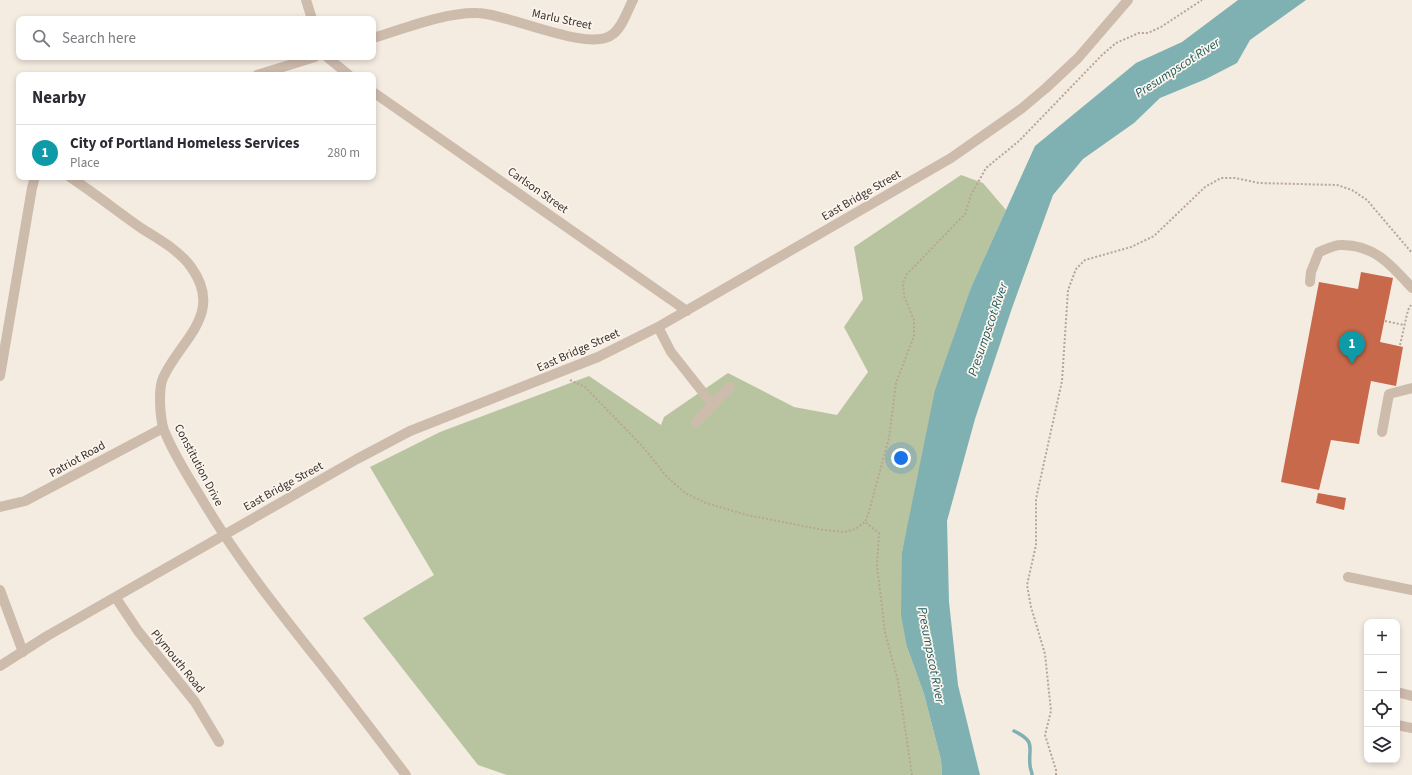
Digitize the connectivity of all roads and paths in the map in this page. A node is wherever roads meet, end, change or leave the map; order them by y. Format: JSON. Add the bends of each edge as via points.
{"nodes":[{"id":1,"x":306,"y":0,"type":"edge"},
{"id":2,"x":633,"y":0,"type":"edge"},
{"id":3,"x":1128,"y":0,"type":"edge"},
{"id":4,"x":1202,"y":0,"type":"edge"},
{"id":5,"x":311,"y":16,"type":"edge"},
{"id":6,"x":376,"y":37,"type":"edge"},
{"id":7,"x":305,"y":60,"type":"edge"},
{"id":8,"x":331,"y":60,"type":"edge"},
{"id":9,"x":267,"y":72,"type":"edge"},
{"id":10,"x":345,"y":72,"type":"edge"},
{"id":11,"x":376,"y":94,"type":"edge"},
{"id":12,"x":34,"y":180,"type":"edge"},
{"id":13,"x":74,"y":180,"type":"edge"},
{"id":14,"x":1412,"y":253,"type":"edge"},
{"id":15,"x":1310,"y":282,"type":"dead end"},
{"id":16,"x":1412,"y":288,"type":"edge"},
{"id":17,"x":1410,"y":305,"type":"dead end"},
{"id":18,"x":687,"y":311,"type":"junction"},
{"id":19,"x":1384,"y":321,"type":"dead end"},
{"id":20,"x":1404,"y":325,"type":"junction"},
{"id":21,"x":658,"y":327,"type":"junction"},
{"id":22,"x":1400,"y":345,"type":"dead end"},
{"id":23,"x":554,"y":375,"type":"junction"},
{"id":24,"x":0,"y":376,"type":"edge"},
{"id":25,"x":730,"y":387,"type":"dead end"},
{"id":26,"x":1412,"y":388,"type":"edge"},
{"id":27,"x":713,"y":404,"type":"junction"},
{"id":28,"x":696,"y":422,"type":"dead end"},
{"id":29,"x":163,"y":428,"type":"junction"},
{"id":30,"x":1382,"y":432,"type":"dead end"},
{"id":31,"x":0,"y":507,"type":"edge"},
{"id":32,"x":865,"y":522,"type":"junction"},
{"id":33,"x":223,"y":534,"type":"junction"},
{"id":34,"x":1348,"y":577,"type":"dead end"},
{"id":35,"x":0,"y":590,"type":"edge"},
{"id":36,"x":1412,"y":590,"type":"edge"},
{"id":37,"x":116,"y":598,"type":"junction"},
{"id":38,"x":23,"y":652,"type":"junction"},
{"id":39,"x":0,"y":666,"type":"edge"},
{"id":40,"x":1400,"y":693,"type":"edge"},
{"id":41,"x":1412,"y":696,"type":"edge"},
{"id":42,"x":1400,"y":726,"type":"edge"},
{"id":43,"x":1412,"y":728,"type":"edge"},
{"id":44,"x":219,"y":742,"type":"dead end"},
{"id":45,"x":406,"y":775,"type":"edge"},
{"id":46,"x":912,"y":775,"type":"edge"},
{"id":47,"x":1056,"y":775,"type":"edge"}],
"edges":[{"from":1,"to":5,"type":"street"},
{"from":2,"to":6,"type":"street","name":"Marlu Street","via":[[614,34],[606,39],[580,38],[478,13],[457,15]]},
{"from":3,"to":18,"type":"street","name":"East Bridge Street","via":[[1078,58],[1021,109],[951,158]]},
{"from":4,"to":32,"type":"path","via":[[1161,27],[1116,43],[1102,55],[1019,141],[986,168],[971,195],[965,214],[907,274],[904,296],[914,320],[914,336],[896,383],[889,438]]},
{"from":7,"to":9,"type":"street"},
{"from":8,"to":10,"type":"street"},
{"from":11,"to":18,"type":"street","name":"Carlson Street"},
{"from":12,"to":24,"type":"street"},
{"from":13,"to":29,"type":"street","name":"Constitution Drive","via":[[184,259],[198,279],[203,305],[201,318],[190,340],[165,374],[161,385]]},
{"from":14,"to":47,"type":"path","via":[[1367,200],[1352,190],[1337,185],[1259,183],[1221,178],[1205,187],[1154,236],[1131,248],[1085,260],[1076,269],[1068,290],[1062,381],[1036,499],[1036,545],[1027,585],[1030,607],[1045,654],[1051,711],[1045,735]]},
{"from":15,"to":16,"type":"street","via":[[1311,272],[1320,252],[1339,244],[1374,252],[1387,260]]},
{"from":17,"to":20,"type":"path"},
{"from":18,"to":21,"type":"street","name":"East Bridge Street"},
{"from":19,"to":20,"type":"path"},
{"from":20,"to":22,"type":"path"},
{"from":21,"to":23,"type":"street","name":"East Bridge Street","via":[[598,357]]},
{"from":21,"to":27,"type":"street","via":[[671,352]]},
{"from":23,"to":32,"type":"path","via":[[585,387],[643,447],[666,476],[685,493],[706,503],[747,515],[824,530],[844,532],[855,529]]},
{"from":23,"to":33,"type":"street","name":"East Bridge Street","via":[[410,431]]},
{"from":25,"to":27,"type":"street"},
{"from":26,"to":30,"type":"street","via":[[1389,394]]},
{"from":27,"to":28,"type":"street"},
{"from":29,"to":31,"type":"street","name":"Patriot Road","via":[[32,497]]},
{"from":29,"to":33,"type":"street","name":"Constitution Drive"},
{"from":32,"to":46,"type":"path","via":[[879,533],[878,566],[885,632],[898,681]]},
{"from":33,"to":37,"type":"street","name":"East Bridge Street"},
{"from":33,"to":45,"type":"street","name":"Constitution Drive","via":[[251,576]]},
{"from":34,"to":36,"type":"street"},
{"from":35,"to":38,"type":"street"},
{"from":37,"to":38,"type":"street","name":"East Bridge Street","via":[[53,632]]},
{"from":37,"to":44,"type":"street","name":"Plymouth Road","via":[[138,631],[195,702]]},
{"from":38,"to":39,"type":"street","name":"East Bridge Street"},
{"from":40,"to":41,"type":"street"},
{"from":42,"to":43,"type":"street"}]}
